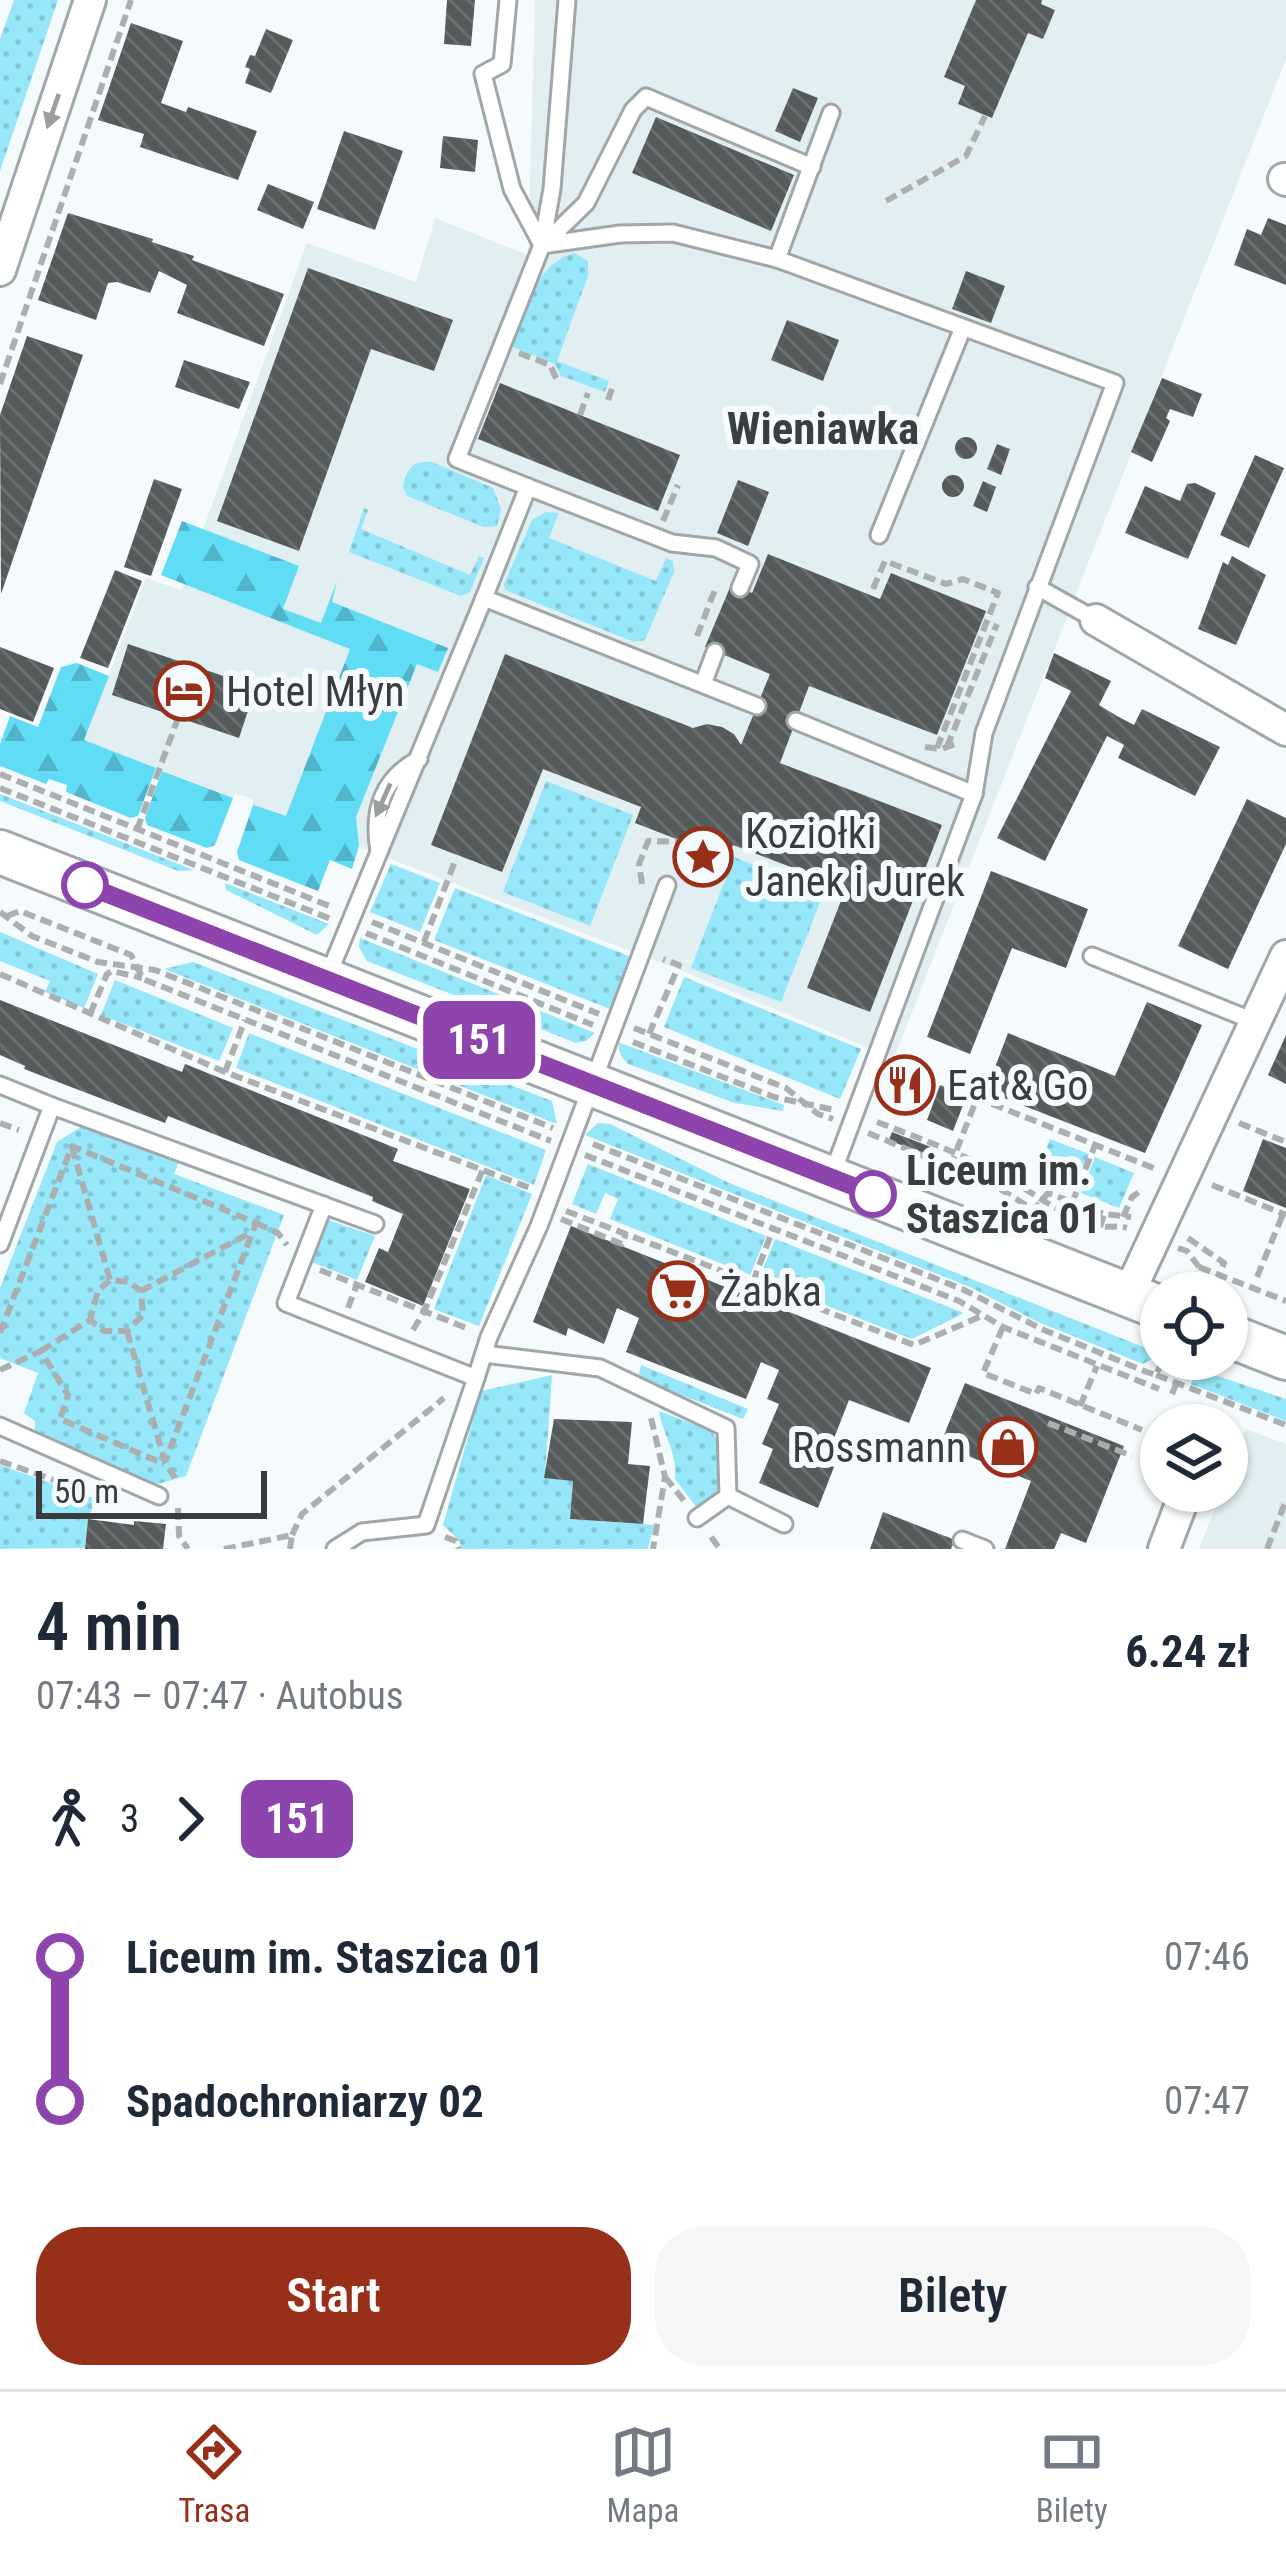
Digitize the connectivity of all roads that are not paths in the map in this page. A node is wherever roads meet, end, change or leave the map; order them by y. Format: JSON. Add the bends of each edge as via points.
{"nodes":[{"id":1,"x":90,"y":0,"type":"edge"},
{"id":2,"x":508,"y":0,"type":"edge"},
{"id":3,"x":568,"y":0,"type":"edge"},
{"id":4,"x":831,"y":113,"type":"dead end"},
{"id":5,"x":812,"y":167,"type":"junction"},
{"id":6,"x":542,"y":245,"type":"junction"},
{"id":7,"x":777,"y":259,"type":"junction"},
{"id":8,"x":0,"y":270,"type":"edge"},
{"id":9,"x":962,"y":330,"type":"junction"},
{"id":10,"x":528,"y":488,"type":"junction"},
{"id":11,"x":879,"y":535,"type":"dead end"},
{"id":12,"x":1037,"y":587,"type":"junction"},
{"id":13,"x":740,"y":588,"type":"dead end"},
{"id":14,"x":484,"y":598,"type":"junction"},
{"id":15,"x":1096,"y":620,"type":"joint"},
{"id":16,"x":715,"y":652,"type":"dead end"},
{"id":17,"x":703,"y":684,"type":"junction"},
{"id":18,"x":757,"y":706,"type":"dead end"},
{"id":19,"x":796,"y":722,"type":"dead end"},
{"id":20,"x":1286,"y":730,"type":"edge"},
{"id":21,"x":974,"y":794,"type":"junction"},
{"id":22,"x":0,"y":852,"type":"edge"},
{"id":23,"x":667,"y":885,"type":"dead end"},
{"id":24,"x":1092,"y":956,"type":"dead end"},
{"id":25,"x":1286,"y":956,"type":"edge"},
{"id":26,"x":327,"y":980,"type":"junction"},
{"id":27,"x":1256,"y":1022,"type":"junction"},
{"id":28,"x":590,"y":1083,"type":"junction"},
{"id":29,"x":0,"y":1085,"type":"edge"},
{"id":30,"x":52,"y":1106,"type":"junction"},
{"id":31,"x":831,"y":1177,"type":"junction"},
{"id":32,"x":323,"y":1204,"type":"junction"},
{"id":33,"x":375,"y":1225,"type":"dead end"},
{"id":34,"x":0,"y":1244,"type":"edge"},
{"id":35,"x":1169,"y":1272,"type":"edge"},
{"id":36,"x":1140,"y":1288,"type":"edge"},
{"id":37,"x":1248,"y":1343,"type":"edge"},
{"id":38,"x":487,"y":1346,"type":"junction"},
{"id":39,"x":1286,"y":1358,"type":"edge"},
{"id":40,"x":476,"y":1378,"type":"junction"},
{"id":41,"x":0,"y":1426,"type":"edge"},
{"id":42,"x":159,"y":1496,"type":"dead end"},
{"id":43,"x":728,"y":1496,"type":"junction"},
{"id":44,"x":1178,"y":1512,"type":"edge"},
{"id":45,"x":697,"y":1518,"type":"dead end"},
{"id":46,"x":784,"y":1524,"type":"dead end"},
{"id":47,"x":962,"y":1540,"type":"dead end"},
{"id":48,"x":335,"y":1549,"type":"edge"},
{"id":49,"x":986,"y":1549,"type":"edge"},
{"id":50,"x":1164,"y":1549,"type":"edge"}],
"edges":[{"from":1,"to":8,"type":"street","one_way":true},
{"from":2,"to":6,"type":"lane","via":[[502,64],[483,74],[512,189]]},
{"from":3,"to":6,"type":"lane"},
{"from":4,"to":5,"type":"lane"},
{"from":5,"to":6,"type":"lane","via":[[646,97],[586,203]]},
{"from":5,"to":7,"type":"lane"},
{"from":6,"to":7,"type":"lane","via":[[673,233]]},
{"from":6,"to":10,"type":"lane","via":[[457,459]]},
{"from":7,"to":9,"type":"lane"},
{"from":9,"to":11,"type":"lane"},
{"from":9,"to":12,"type":"lane","via":[[1115,383]]},
{"from":10,"to":13,"type":"lane","via":[[672,543],[716,548],[750,563]]},
{"from":10,"to":14,"type":"lane"},
{"from":12,"to":15,"type":"lane"},
{"from":12,"to":21,"type":"lane","via":[[984,733]]},
{"from":14,"to":17,"type":"lane"},
{"from":14,"to":26,"type":"lane","via":[[419,759],[395,772],[378,812],[380,855]]},
{"from":15,"to":20,"type":"street"},
{"from":16,"to":17,"type":"lane"},
{"from":17,"to":18,"type":"lane"},
{"from":19,"to":21,"type":"lane"},
{"from":21,"to":31,"type":"lane"},
{"from":22,"to":26,"type":"street"},
{"from":23,"to":28,"type":"lane"},
{"from":24,"to":27,"type":"lane"},
{"from":25,"to":27,"type":"street"},
{"from":26,"to":28,"type":"street"},
{"from":27,"to":35,"type":"street"},
{"from":28,"to":31,"type":"street"},
{"from":28,"to":38,"type":"lane"},
{"from":29,"to":30,"type":"lane"},
{"from":30,"to":32,"type":"lane"},
{"from":30,"to":34,"type":"lane"},
{"from":31,"to":36,"type":"street"},
{"from":32,"to":33,"type":"lane"},
{"from":32,"to":40,"type":"lane","via":[[286,1304]]},
{"from":37,"to":39,"type":"street"},
{"from":38,"to":40,"type":"lane"},
{"from":38,"to":43,"type":"lane","via":[[600,1369],[726,1428]]},
{"from":40,"to":48,"type":"lane","via":[[426,1525],[362,1532]]},
{"from":41,"to":42,"type":"lane"},
{"from":43,"to":45,"type":"lane"},
{"from":43,"to":46,"type":"lane"},
{"from":44,"to":50,"type":"street"},
{"from":47,"to":49,"type":"lane"}]}
